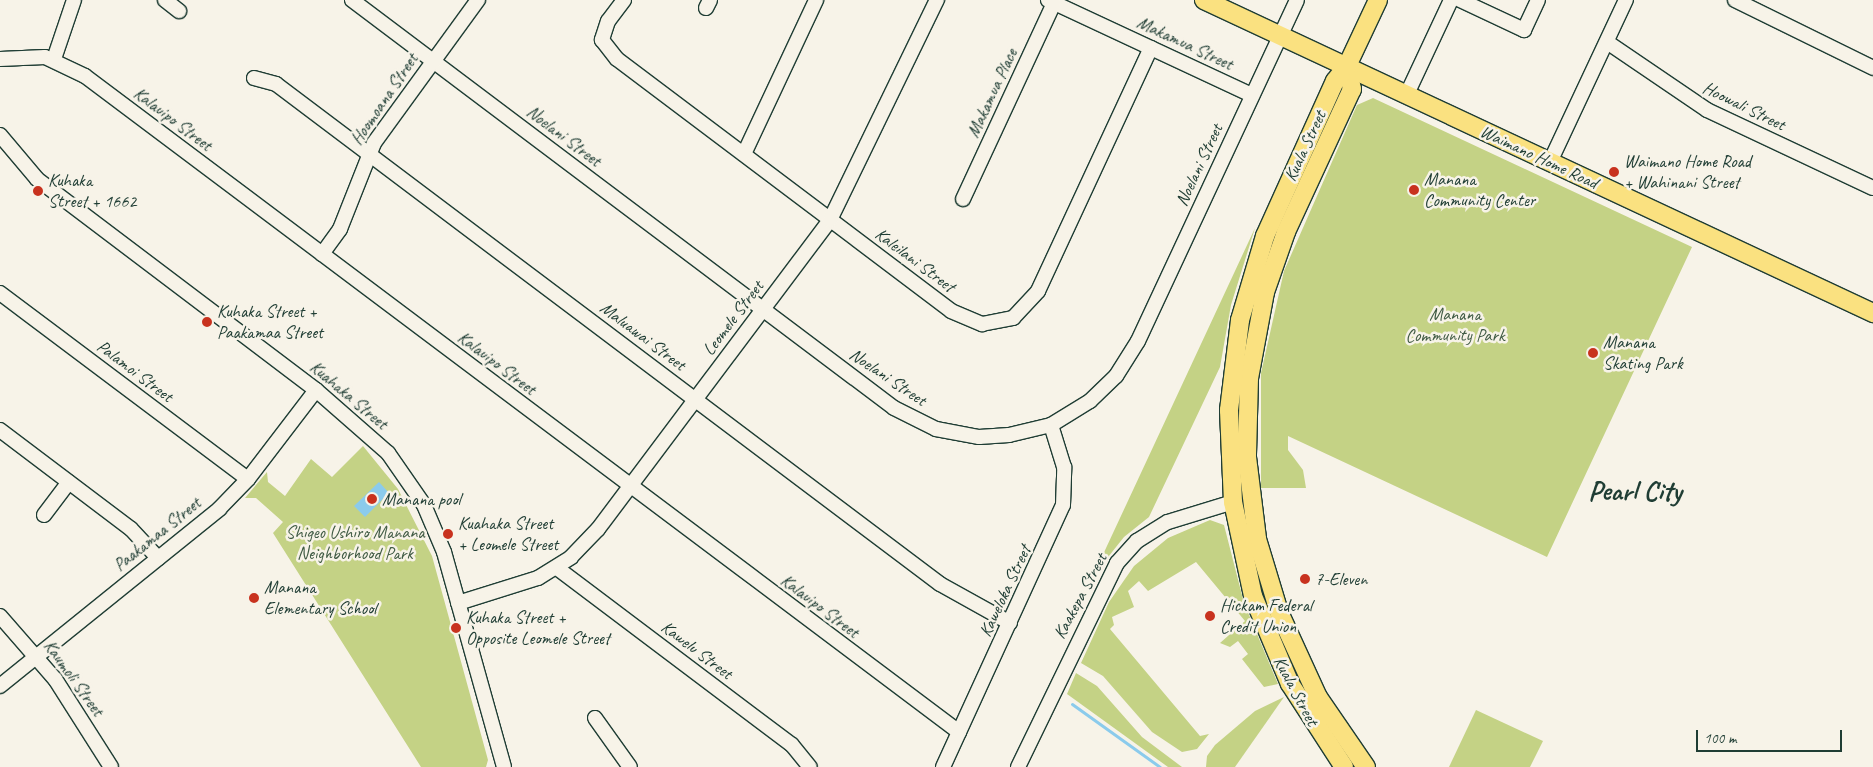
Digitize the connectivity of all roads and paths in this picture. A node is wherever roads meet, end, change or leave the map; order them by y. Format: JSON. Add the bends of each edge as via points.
{"nodes":[{"id":1,"x":74,"y":0,"type":"edge"},
{"id":2,"x":165,"y":0,"type":"edge"},
{"id":3,"x":352,"y":0,"type":"edge"},
{"id":4,"x":478,"y":0,"type":"edge"},
{"id":5,"x":624,"y":0,"type":"edge"},
{"id":6,"x":816,"y":0,"type":"edge"},
{"id":7,"x":937,"y":0,"type":"edge"},
{"id":8,"x":1204,"y":0,"type":"edge"},
{"id":9,"x":1297,"y":0,"type":"edge"},
{"id":10,"x":1378,"y":0,"type":"edge"},
{"id":11,"x":1451,"y":0,"type":"edge"},
{"id":12,"x":1460,"y":0,"type":"edge"},
{"id":13,"x":1538,"y":0,"type":"edge"},
{"id":14,"x":1626,"y":0,"type":"edge"},
{"id":15,"x":1734,"y":0,"type":"edge"},
{"id":16,"x":1051,"y":2,"type":"edge"},
{"id":17,"x":179,"y":11,"type":"dead end"},
{"id":18,"x":1280,"y":35,"type":"junction"},
{"id":19,"x":1607,"y":42,"type":"junction"},
{"id":20,"x":1151,"y":48,"type":"junction"},
{"id":21,"x":0,"y":59,"type":"edge"},
{"id":22,"x":54,"y":59,"type":"junction"},
{"id":23,"x":433,"y":61,"type":"junction"},
{"id":24,"x":1348,"y":66,"type":"junction"},
{"id":25,"x":1873,"y":68,"type":"edge"},
{"id":26,"x":254,"y":78,"type":"dead end"},
{"id":27,"x":1406,"y":94,"type":"junction"},
{"id":28,"x":1252,"y":95,"type":"junction"},
{"id":29,"x":0,"y":135,"type":"edge"},
{"id":30,"x":368,"y":153,"type":"junction"},
{"id":31,"x":744,"y":154,"type":"junction"},
{"id":32,"x":1550,"y":162,"type":"junction"},
{"id":33,"x":1873,"y":188,"type":"edge"},
{"id":34,"x":963,"y":199,"type":"dead end"},
{"id":35,"x":830,"y":220,"type":"junction"},
{"id":36,"x":322,"y":254,"type":"junction"},
{"id":37,"x":0,"y":293,"type":"edge"},
{"id":38,"x":762,"y":309,"type":"junction"},
{"id":39,"x":1873,"y":313,"type":"edge"},
{"id":40,"x":316,"y":390,"type":"junction"},
{"id":41,"x":695,"y":399,"type":"junction"},
{"id":42,"x":1051,"y":424,"type":"junction"},
{"id":43,"x":0,"y":430,"type":"edge"},
{"id":44,"x":248,"y":479,"type":"junction"},
{"id":45,"x":69,"y":482,"type":"junction"},
{"id":46,"x":630,"y":486,"type":"junction"},
{"id":47,"x":1251,"y":499,"type":"junction"},
{"id":48,"x":1233,"y":502,"type":"junction"},
{"id":49,"x":44,"y":515,"type":"dead end"},
{"id":50,"x":158,"y":558,"type":"junction"},
{"id":51,"x":557,"y":568,"type":"junction"},
{"id":52,"x":458,"y":603,"type":"junction"},
{"id":53,"x":0,"y":616,"type":"edge"},
{"id":54,"x":1010,"y":623,"type":"junction"},
{"id":55,"x":36,"y":657,"type":"junction"},
{"id":56,"x":1307,"y":676,"type":"junction"},
{"id":57,"x":1290,"y":684,"type":"junction"},
{"id":58,"x":0,"y":686,"type":"edge"},
{"id":59,"x":596,"y":718,"type":"dead end"},
{"id":60,"x":959,"y":732,"type":"junction"},
{"id":61,"x":111,"y":767,"type":"edge"},
{"id":62,"x":504,"y":767,"type":"edge"},
{"id":63,"x":630,"y":767,"type":"edge"},
{"id":64,"x":810,"y":767,"type":"edge"},
{"id":65,"x":943,"y":767,"type":"edge"},
{"id":66,"x":1018,"y":767,"type":"edge"},
{"id":67,"x":1344,"y":767,"type":"edge"},
{"id":68,"x":1366,"y":767,"type":"edge"}],
"edges":[{"from":1,"to":22,"type":"street"},
{"from":2,"to":17,"type":"street"},
{"from":3,"to":23,"type":"street","name":"Noelani Street"},
{"from":4,"to":23,"type":"street","name":"Hoomoana Street"},
{"from":5,"to":31,"type":"street","name":"Kaleilani Street","via":[[604,30],[608,50]]},
{"from":6,"to":31,"type":"street"},
{"from":7,"to":35,"type":"street","name":"Leomele Street"},
{"from":8,"to":18,"type":"main road","name":"Waimano Home Road"},
{"from":9,"to":18,"type":"street","name":"Noelani Street"},
{"from":10,"to":24,"type":"main road"},
{"from":11,"to":27,"type":"street"},
{"from":12,"to":13,"type":"street","via":[[1524,30]]},
{"from":14,"to":19,"type":"street"},
{"from":15,"to":25,"type":"street"},
{"from":16,"to":20,"type":"street","name":"Makamua Street"},
{"from":16,"to":34,"type":"street","name":"Makamua Place"},
{"from":18,"to":24,"type":"main road","name":"Waimano Home Road"},
{"from":18,"to":28,"type":"street","name":"Noelani Street"},
{"from":19,"to":32,"type":"street"},
{"from":19,"to":33,"type":"street","name":"Hoowali Street","via":[[1707,110]]},
{"from":20,"to":28,"type":"street","name":"Makamua Street"},
{"from":20,"to":35,"type":"street","name":"Kaleilani Street","via":[[1038,291],[1014,318],[993,324],[967,320]]},
{"from":21,"to":22,"type":"street","name":"Kalauipo Street","via":[[23,55]]},
{"from":22,"to":36,"type":"street","name":"Kalauipo Street","via":[[85,76]]},
{"from":23,"to":30,"type":"street","name":"Hoomoana Street"},
{"from":23,"to":38,"type":"street","name":"Noelani Street"},
{"from":24,"to":27,"type":"main road","name":"Waimano Home Road"},
{"from":24,"to":47,"type":"main road","name":"Kuala Street","via":[[1352,89],[1286,232],[1259,318],[1247,410]]},
{"from":24,"to":48,"type":"main road","name":"Kuala Street","via":[[1335,82],[1277,207],[1246,292],[1230,395]]},
{"from":26,"to":30,"type":"street","name":"Maluawai Street","via":[[276,84]]},
{"from":27,"to":32,"type":"main road","name":"Waimano Home Road"},
{"from":28,"to":42,"type":"street","name":"Noelani Street","via":[[1128,358],[1090,401]]},
{"from":29,"to":40,"type":"street","name":"Kuahaka Street","via":[[50,190]]},
{"from":30,"to":36,"type":"street","name":"Hoomoana Street","via":[[340,229]]},
{"from":30,"to":41,"type":"street","name":"Maluawai Street"},
{"from":31,"to":35,"type":"street","name":"Kaleilani Street"},
{"from":32,"to":39,"type":"main road","name":"Waimano Home Road"},
{"from":35,"to":38,"type":"street","name":"Leomele Street"},
{"from":36,"to":46,"type":"street","name":"Kalauipo Street"},
{"from":37,"to":44,"type":"street","name":"Palamoi Street"},
{"from":38,"to":41,"type":"street","name":"Leomele Street"},
{"from":38,"to":42,"type":"street","name":"Noelani Street","via":[[886,403],[924,424],[978,437],[1009,435]]},
{"from":40,"to":44,"type":"street","name":"Paakamaa Street"},
{"from":40,"to":52,"type":"street","name":"Kuahaka Street","via":[[366,431],[409,481],[435,528]]},
{"from":41,"to":46,"type":"street","name":"Leomele Street"},
{"from":41,"to":54,"type":"street","name":"Maluawai Street","via":[[940,584]]},
{"from":42,"to":54,"type":"street","name":"Kaweloka Street","via":[[1064,466],[1063,505]]},
{"from":43,"to":45,"type":"street"},
{"from":44,"to":50,"type":"street","name":"Paakamaa Street"},
{"from":45,"to":49,"type":"street"},
{"from":45,"to":50,"type":"street","via":[[132,529]]},
{"from":46,"to":51,"type":"street","name":"Leomele Street","via":[[586,542]]},
{"from":46,"to":60,"type":"street","name":"Kalauipo Street"},
{"from":47,"to":48,"type":"main road"},
{"from":47,"to":56,"type":"main road","name":"Kuala Street","via":[[1278,612]]},
{"from":48,"to":57,"type":"main road","name":"Kuala Street","via":[[1253,596]]},
{"from":48,"to":66,"type":"street","name":"Kaakepa Street","via":[[1168,522],[1137,541],[1117,563]]},
{"from":50,"to":55,"type":"street","name":"Paakamaa Street"},
{"from":51,"to":52,"type":"street","name":"Leomele Street","via":[[524,584]]},
{"from":51,"to":64,"type":"street","name":"Kawelu Street","via":[[792,745]]},
{"from":52,"to":62,"type":"street","name":"Kuahaka Street"},
{"from":53,"to":55,"type":"street","name":"Kaumoli Street"},
{"from":54,"to":60,"type":"street","name":"Kaweloka Street"},
{"from":55,"to":58,"type":"street","name":"Paakamaa Street"},
{"from":55,"to":61,"type":"street","name":"Kaumoli Street"},
{"from":56,"to":57,"type":"main road"},
{"from":56,"to":68,"type":"main road","name":"Kuala Street"},
{"from":57,"to":67,"type":"main road","name":"Kuala Street"},
{"from":59,"to":63,"type":"street"},
{"from":60,"to":65,"type":"street","name":"Kaweloka Street"}]}
